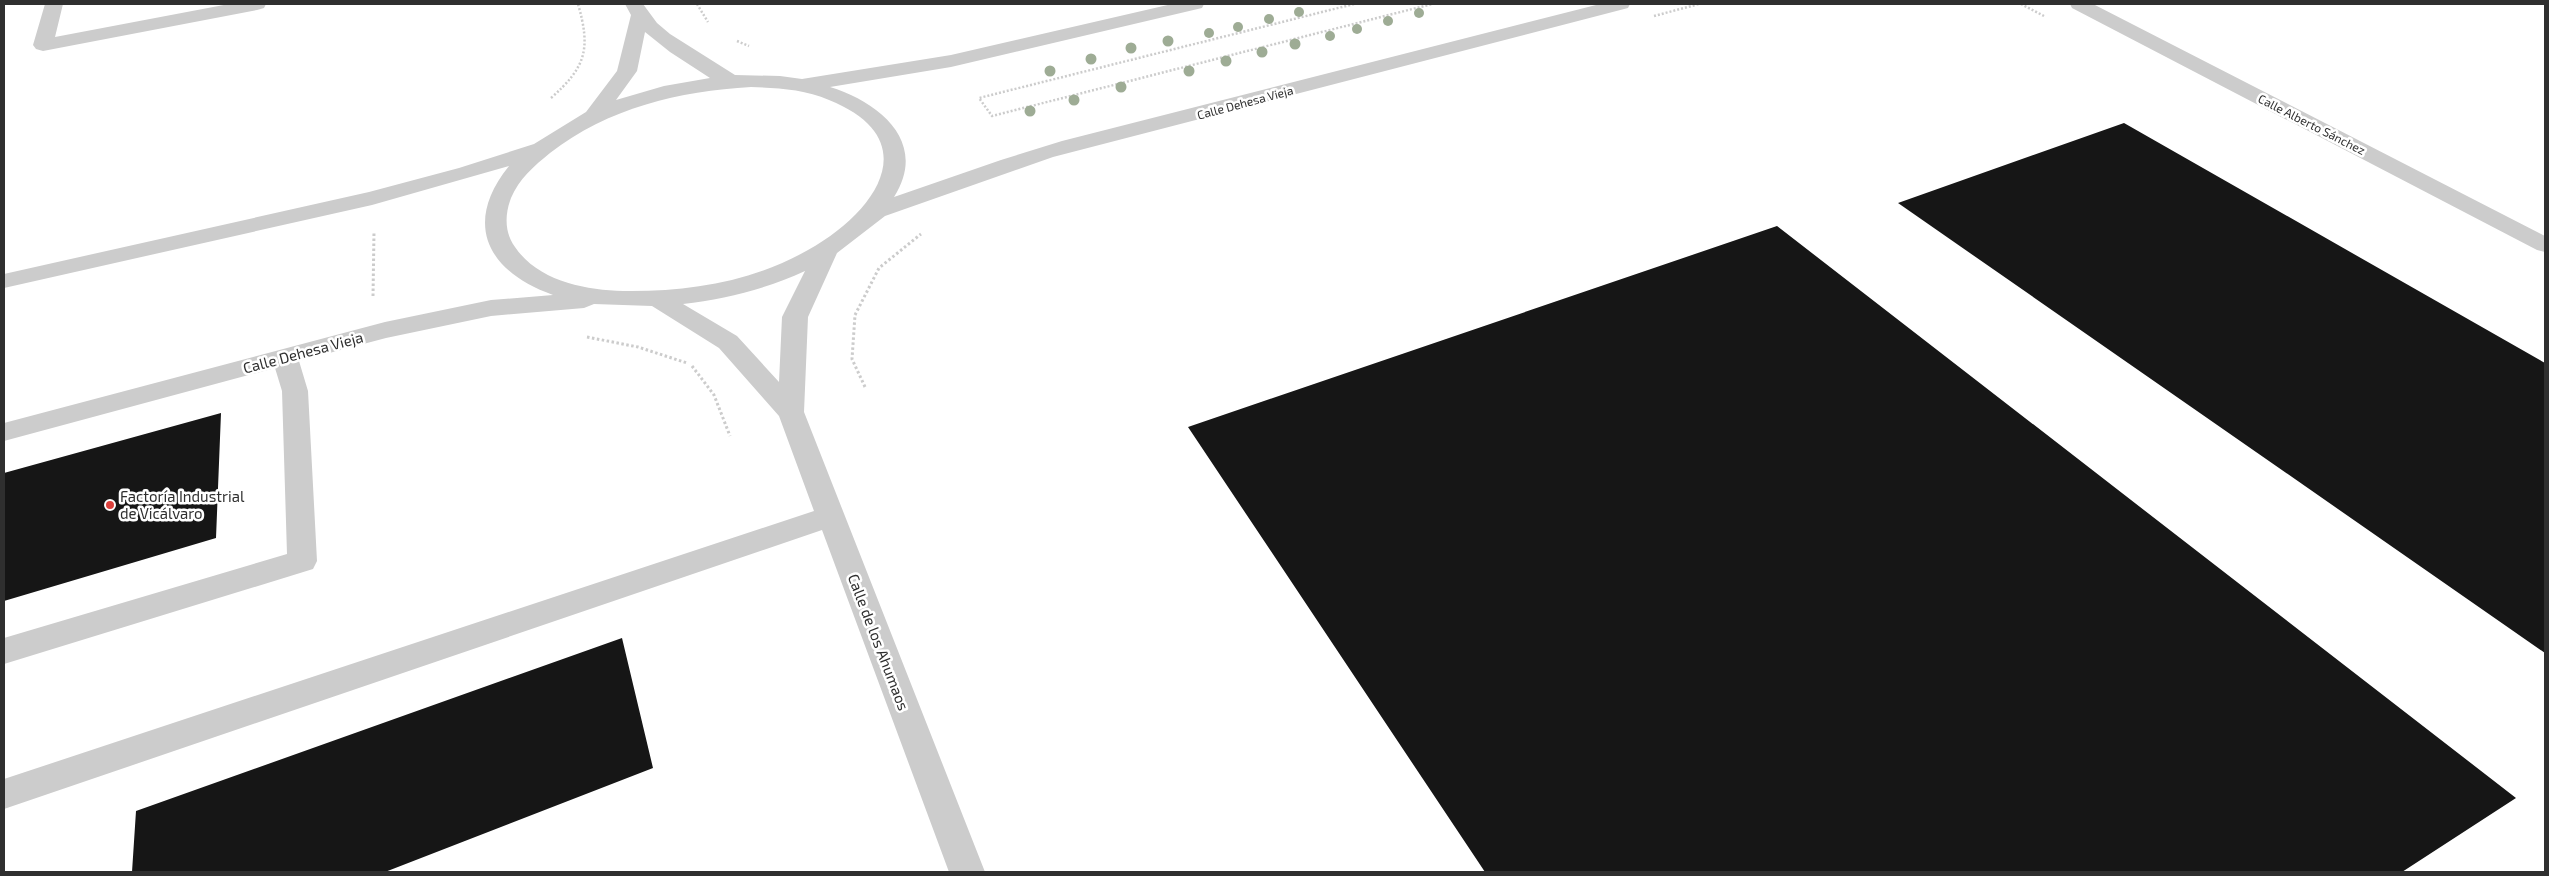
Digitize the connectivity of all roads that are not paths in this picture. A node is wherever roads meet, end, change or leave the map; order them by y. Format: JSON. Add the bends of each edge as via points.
{"nodes":[{"id":1,"x":54,"y":4,"type":"edge"},
{"id":2,"x":257,"y":4,"type":"edge"},
{"id":3,"x":1622,"y":4,"type":"edge"},
{"id":4,"x":2079,"y":4,"type":"edge"},
{"id":5,"x":1184,"y":5,"type":"edge"},
{"id":6,"x":636,"y":10,"type":"edge"},
{"id":7,"x":171,"y":12,"type":"edge"},
{"id":8,"x":732,"y":82,"type":"junction"},
{"id":9,"x":800,"y":86,"type":"junction"},
{"id":10,"x":594,"y":116,"type":"junction"},
{"id":11,"x":540,"y":149,"type":"junction"},
{"id":12,"x":872,"y":213,"type":"junction"},
{"id":13,"x":2545,"y":245,"type":"edge"},
{"id":14,"x":827,"y":249,"type":"junction"},
{"id":15,"x":4,"y":280,"type":"edge"},
{"id":16,"x":607,"y":298,"type":"junction"},
{"id":17,"x":658,"y":299,"type":"junction"},
{"id":18,"x":285,"y":357,"type":"junction"},
{"id":19,"x":791,"y":412,"type":"junction"},
{"id":20,"x":4,"y":432,"type":"edge"},
{"id":21,"x":830,"y":516,"type":"junction"},
{"id":22,"x":4,"y":651,"type":"edge"},
{"id":23,"x":4,"y":794,"type":"edge"},
{"id":24,"x":967,"y":872,"type":"edge"}],
"edges":[{"from":1,"to":7,"type":"street","via":[[43,45]]},
{"from":2,"to":7,"type":"street"},
{"from":3,"to":12,"type":"street","name":"Calle Dehesa Vieja","via":[[1022,159]]},
{"from":4,"to":13,"type":"street","name":"Calle Alberto Sánchez"},
{"from":5,"to":9,"type":"street","via":[[951,61]]},
{"from":6,"to":8,"type":"street","via":[[686,56]]},
{"from":6,"to":10,"type":"street","via":[[627,71]]},
{"from":8,"to":9,"type":"street"},
{"from":8,"to":10,"type":"street","via":[[638,99]]},
{"from":9,"to":12,"type":"street","via":[[845,98],[877,119],[894,146],[893,178]]},
{"from":10,"to":11,"type":"street"},
{"from":11,"to":15,"type":"street","via":[[467,173],[372,198]]},
{"from":11,"to":16,"type":"street","via":[[514,174],[498,201],[495,227],[505,252],[527,273],[562,290]]},
{"from":12,"to":14,"type":"street"},
{"from":14,"to":17,"type":"street","via":[[777,274],[744,284],[719,291]]},
{"from":14,"to":19,"type":"street","name":"Calle de los Ahumaos","via":[[795,317]]},
{"from":16,"to":17,"type":"street"},
{"from":16,"to":18,"type":"street","name":"Calle Dehesa Vieja","via":[[491,308],[385,330]]},
{"from":17,"to":19,"type":"street","name":"Calle de los Ahumaos","via":[[728,342]]},
{"from":18,"to":20,"type":"street","name":"Calle Dehesa Vieja"},
{"from":18,"to":22,"type":"street","via":[[295,391],[302,561]]},
{"from":19,"to":21,"type":"street","name":"Calle de los Ahumaos"},
{"from":21,"to":23,"type":"street"},
{"from":21,"to":24,"type":"street","name":"Calle de los Ahumaos"}]}
